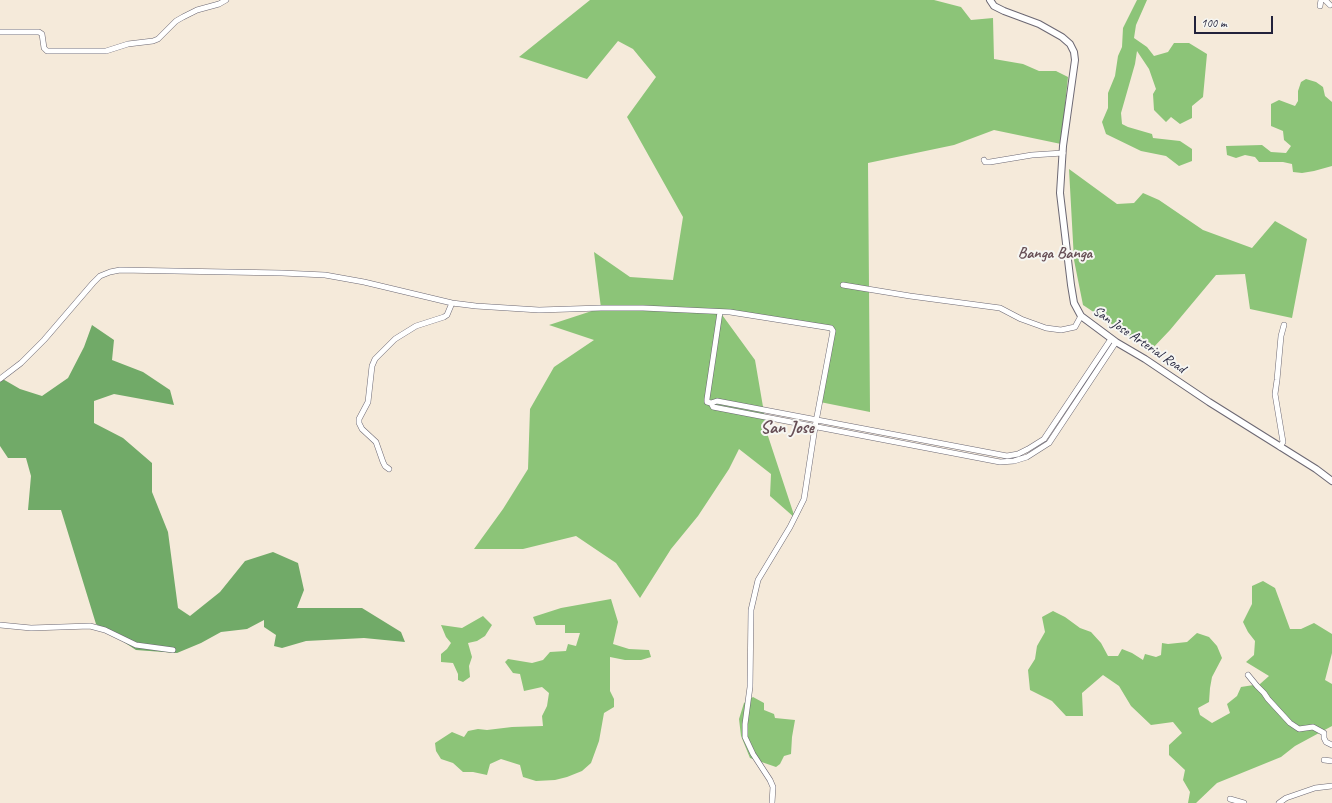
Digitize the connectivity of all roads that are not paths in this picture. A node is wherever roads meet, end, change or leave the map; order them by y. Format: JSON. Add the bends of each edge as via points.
{"nodes":[{"id":1,"x":226,"y":0,"type":"edge"},
{"id":2,"x":990,"y":0,"type":"edge"},
{"id":3,"x":1325,"y":0,"type":"edge"},
{"id":4,"x":1330,"y":5,"type":"dead end"},
{"id":5,"x":0,"y":32,"type":"edge"},
{"id":6,"x":1063,"y":153,"type":"junction"},
{"id":7,"x":984,"y":160,"type":"dead end"},
{"id":8,"x":843,"y":285,"type":"dead end"},
{"id":9,"x":452,"y":303,"type":"junction"},
{"id":10,"x":720,"y":312,"type":"junction"},
{"id":11,"x":1081,"y":316,"type":"junction"},
{"id":12,"x":1284,"y":324,"type":"dead end"},
{"id":13,"x":1114,"y":341,"type":"junction"},
{"id":14,"x":0,"y":379,"type":"edge"},
{"id":15,"x":712,"y":403,"type":"junction"},
{"id":16,"x":816,"y":420,"type":"junction"},
{"id":17,"x":815,"y":427,"type":"junction"},
{"id":18,"x":1280,"y":447,"type":"junction"},
{"id":19,"x":389,"y":469,"type":"dead end"},
{"id":20,"x":1332,"y":481,"type":"edge"},
{"id":21,"x":0,"y":625,"type":"edge"},
{"id":22,"x":173,"y":650,"type":"dead end"},
{"id":23,"x":1248,"y":675,"type":"dead end"},
{"id":24,"x":1332,"y":745,"type":"edge"},
{"id":25,"x":1324,"y":760,"type":"dead end"},
{"id":26,"x":1332,"y":761,"type":"edge"},
{"id":27,"x":1332,"y":786,"type":"edge"},
{"id":28,"x":1230,"y":799,"type":"dead end"},
{"id":29,"x":772,"y":803,"type":"edge"},
{"id":30,"x":1244,"y":803,"type":"edge"},
{"id":31,"x":1279,"y":803,"type":"edge"}],
"edges":[{"from":1,"to":5,"type":"street","via":[[197,10],[176,21],[158,39],[123,45],[106,51],[47,51],[39,32]]},
{"from":2,"to":6,"type":"main road","name":"San Jose Arterial Road","via":[[994,6],[1039,24],[1062,37],[1074,52]]},
{"from":3,"to":4,"type":"street"},
{"from":6,"to":7,"type":"street","via":[[990,162]]},
{"from":6,"to":11,"type":"main road","name":"San Jose Arterial Road","via":[[1060,193],[1074,303]]},
{"from":8,"to":11,"type":"street","via":[[1000,308],[1021,319],[1046,328],[1061,330],[1075,327]]},
{"from":9,"to":10,"type":"street","via":[[506,309],[601,308]]},
{"from":9,"to":14,"type":"street","via":[[325,275],[120,270],[100,276],[44,340]]},
{"from":9,"to":19,"type":"street","via":[[444,317],[416,326],[375,358],[368,402],[359,419],[362,429],[376,442],[383,462]]},
{"from":10,"to":15,"type":"street","via":[[707,399]]},
{"from":10,"to":16,"type":"street","via":[[831,328],[833,331]]},
{"from":11,"to":13,"type":"main road","name":"San Jose Arterial Road"},
{"from":12,"to":18,"type":"street","via":[[1275,394],[1282,442]]},
{"from":13,"to":16,"type":"street","via":[[1044,439],[1018,454],[1007,456]]},
{"from":13,"to":17,"type":"street","via":[[1049,443],[1027,457],[1014,461],[1000,462]]},
{"from":13,"to":18,"type":"main road","name":"San Jose Arterial Road"},
{"from":15,"to":16,"type":"street","via":[[717,401]]},
{"from":15,"to":17,"type":"street","via":[[713,407]]},
{"from":16,"to":17,"type":"street"},
{"from":17,"to":29,"type":"street","via":[[804,499],[758,580],[751,610],[750,687],[746,736],[753,754],[773,787]]},
{"from":18,"to":20,"type":"main road","name":"San Jose Arterial Road"},
{"from":21,"to":22,"type":"street","via":[[31,628],[90,626],[105,630],[136,645]]},
{"from":23,"to":24,"type":"street","via":[[1290,723],[1299,729],[1313,727],[1324,733],[1326,742]]},
{"from":25,"to":26,"type":"street"},
{"from":27,"to":31,"type":"street","via":[[1315,788]]},
{"from":28,"to":30,"type":"street"}]}
